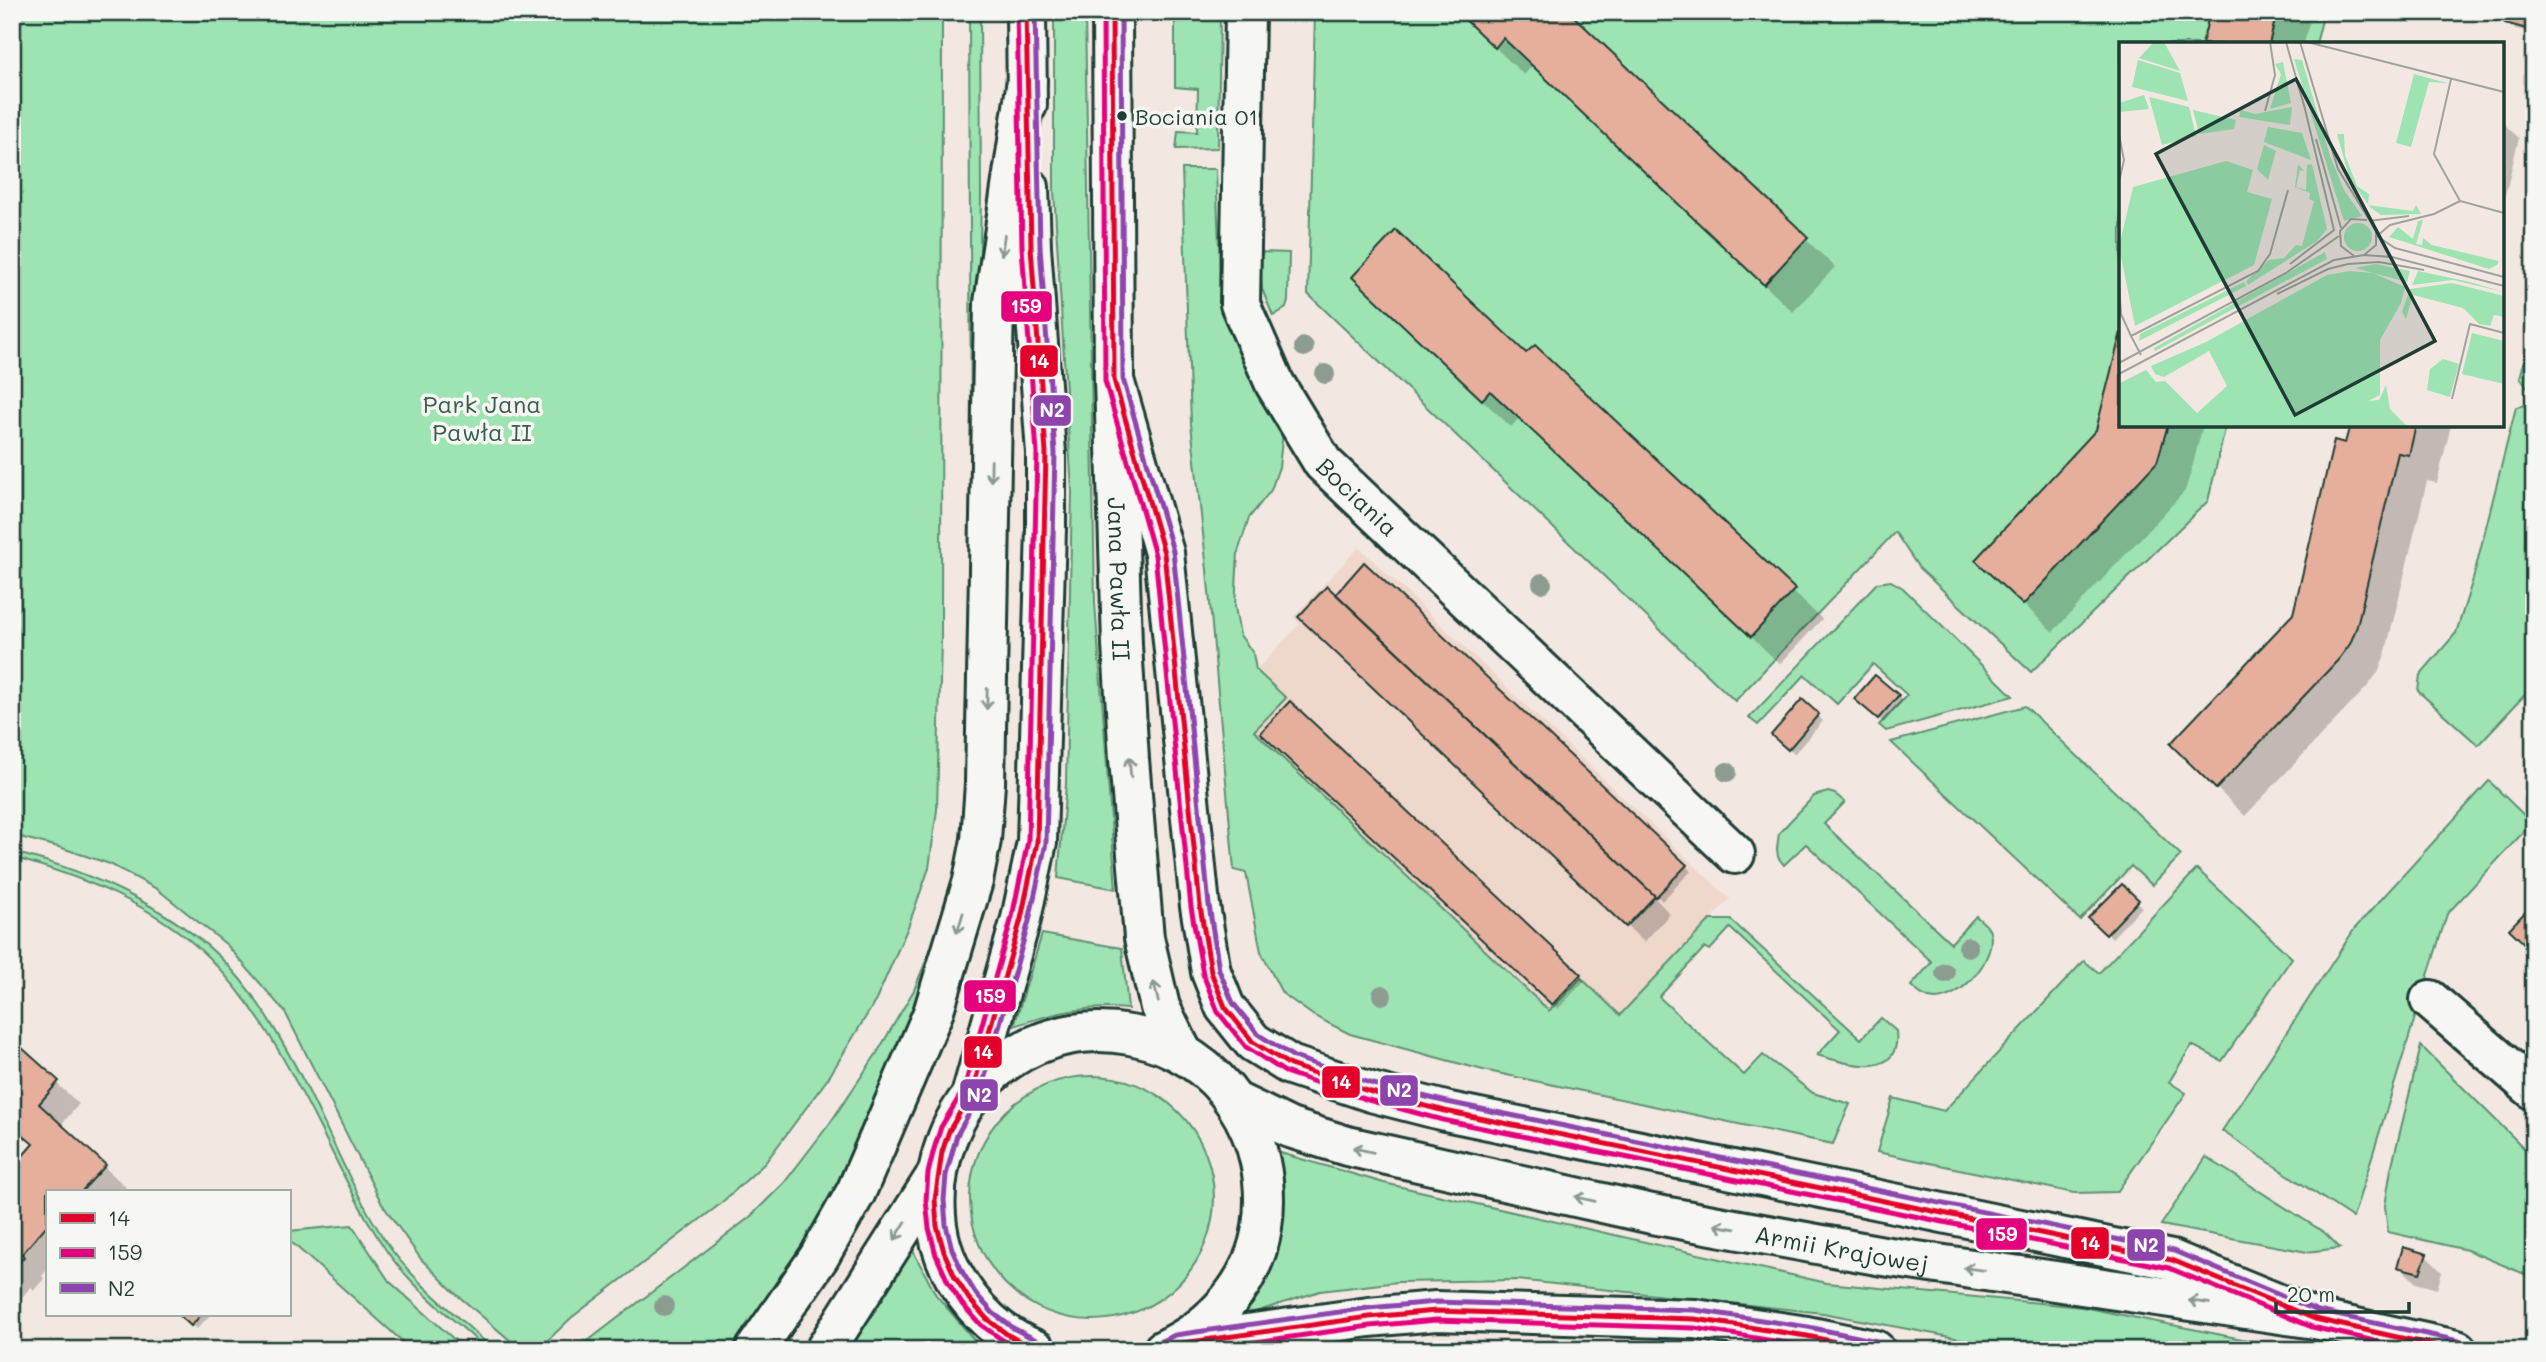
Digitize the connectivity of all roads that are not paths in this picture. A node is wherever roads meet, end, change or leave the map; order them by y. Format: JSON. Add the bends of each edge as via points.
{"nodes":[{"id":1,"x":1027,"y":12,"type":"edge"},
{"id":2,"x":1112,"y":12,"type":"edge"},
{"id":3,"x":1245,"y":12,"type":"edge"},
{"id":4,"x":1027,"y":80,"type":"junction"},
{"id":5,"x":1114,"y":380,"type":"junction"},
{"id":6,"x":1735,"y":854,"type":"dead end"},
{"id":7,"x":2430,"y":1000,"type":"dead end"},
{"id":8,"x":1184,"y":1055,"type":"junction"},
{"id":9,"x":2534,"y":1090,"type":"edge"},
{"id":10,"x":972,"y":1093,"type":"junction"},
{"id":11,"x":1236,"y":1102,"type":"junction"},
{"id":12,"x":937,"y":1174,"type":"junction"},
{"id":13,"x":2315,"y":1318,"type":"junction"},
{"id":14,"x":1171,"y":1348,"type":"edge"},
{"id":15,"x":1031,"y":1349,"type":"edge"},
{"id":16,"x":755,"y":1350,"type":"edge"},
{"id":17,"x":825,"y":1350,"type":"edge"},
{"id":18,"x":1875,"y":1350,"type":"edge"},
{"id":19,"x":2457,"y":1350,"type":"edge"}],
"edges":[{"from":1,"to":4,"type":"main road"},
{"from":2,"to":5,"type":"main road","name":"Jana Pawła II"},
{"from":3,"to":6,"type":"main road","name":"Bociania","via":[[1240,304],[1275,384],[1323,463]]},
{"from":4,"to":10,"type":"main road","via":[[1031,247],[1046,453],[1037,842],[1021,919]]},
{"from":4,"to":16,"type":"main road","one_way":true,"via":[[994,303],[985,784],[973,881],[933,1013],[856,1192],[819,1257]]},
{"from":8,"to":5,"type":"main road","name":"Jana Pawła II","one_way":true,"via":[[1160,1007],[1144,938],[1122,645]]},
{"from":5,"to":13,"type":"main road","via":[[1164,553],[1200,906],[1211,972],[1225,1007],[1254,1042],[1290,1065],[1445,1111],[2172,1260]]},
{"from":7,"to":9,"type":"main road"},
{"from":8,"to":10,"type":"main road","via":[[1129,1034],[1072,1035],[1017,1055]]},
{"from":8,"to":11,"type":"main road"},
{"from":10,"to":12,"type":"main road","via":[[949,1131]]},
{"from":13,"to":11,"type":"main road","name":"Armii Krajowej","one_way":true,"via":[[1883,1256],[1652,1214],[1346,1146],[1290,1128]]},
{"from":11,"to":14,"type":"main road","via":[[1257,1144],[1262,1167],[1261,1236],[1244,1280],[1230,1299],[1196,1332]]},
{"from":12,"to":15,"type":"main road","via":[[937,1226],[955,1277],[987,1318]]},
{"from":12,"to":17,"type":"main road","one_way":true},
{"from":13,"to":19,"type":"main road","name":"Armii Krajowej"},
{"from":14,"to":18,"type":"main road","via":[[1436,1311],[1695,1319]]}]}
